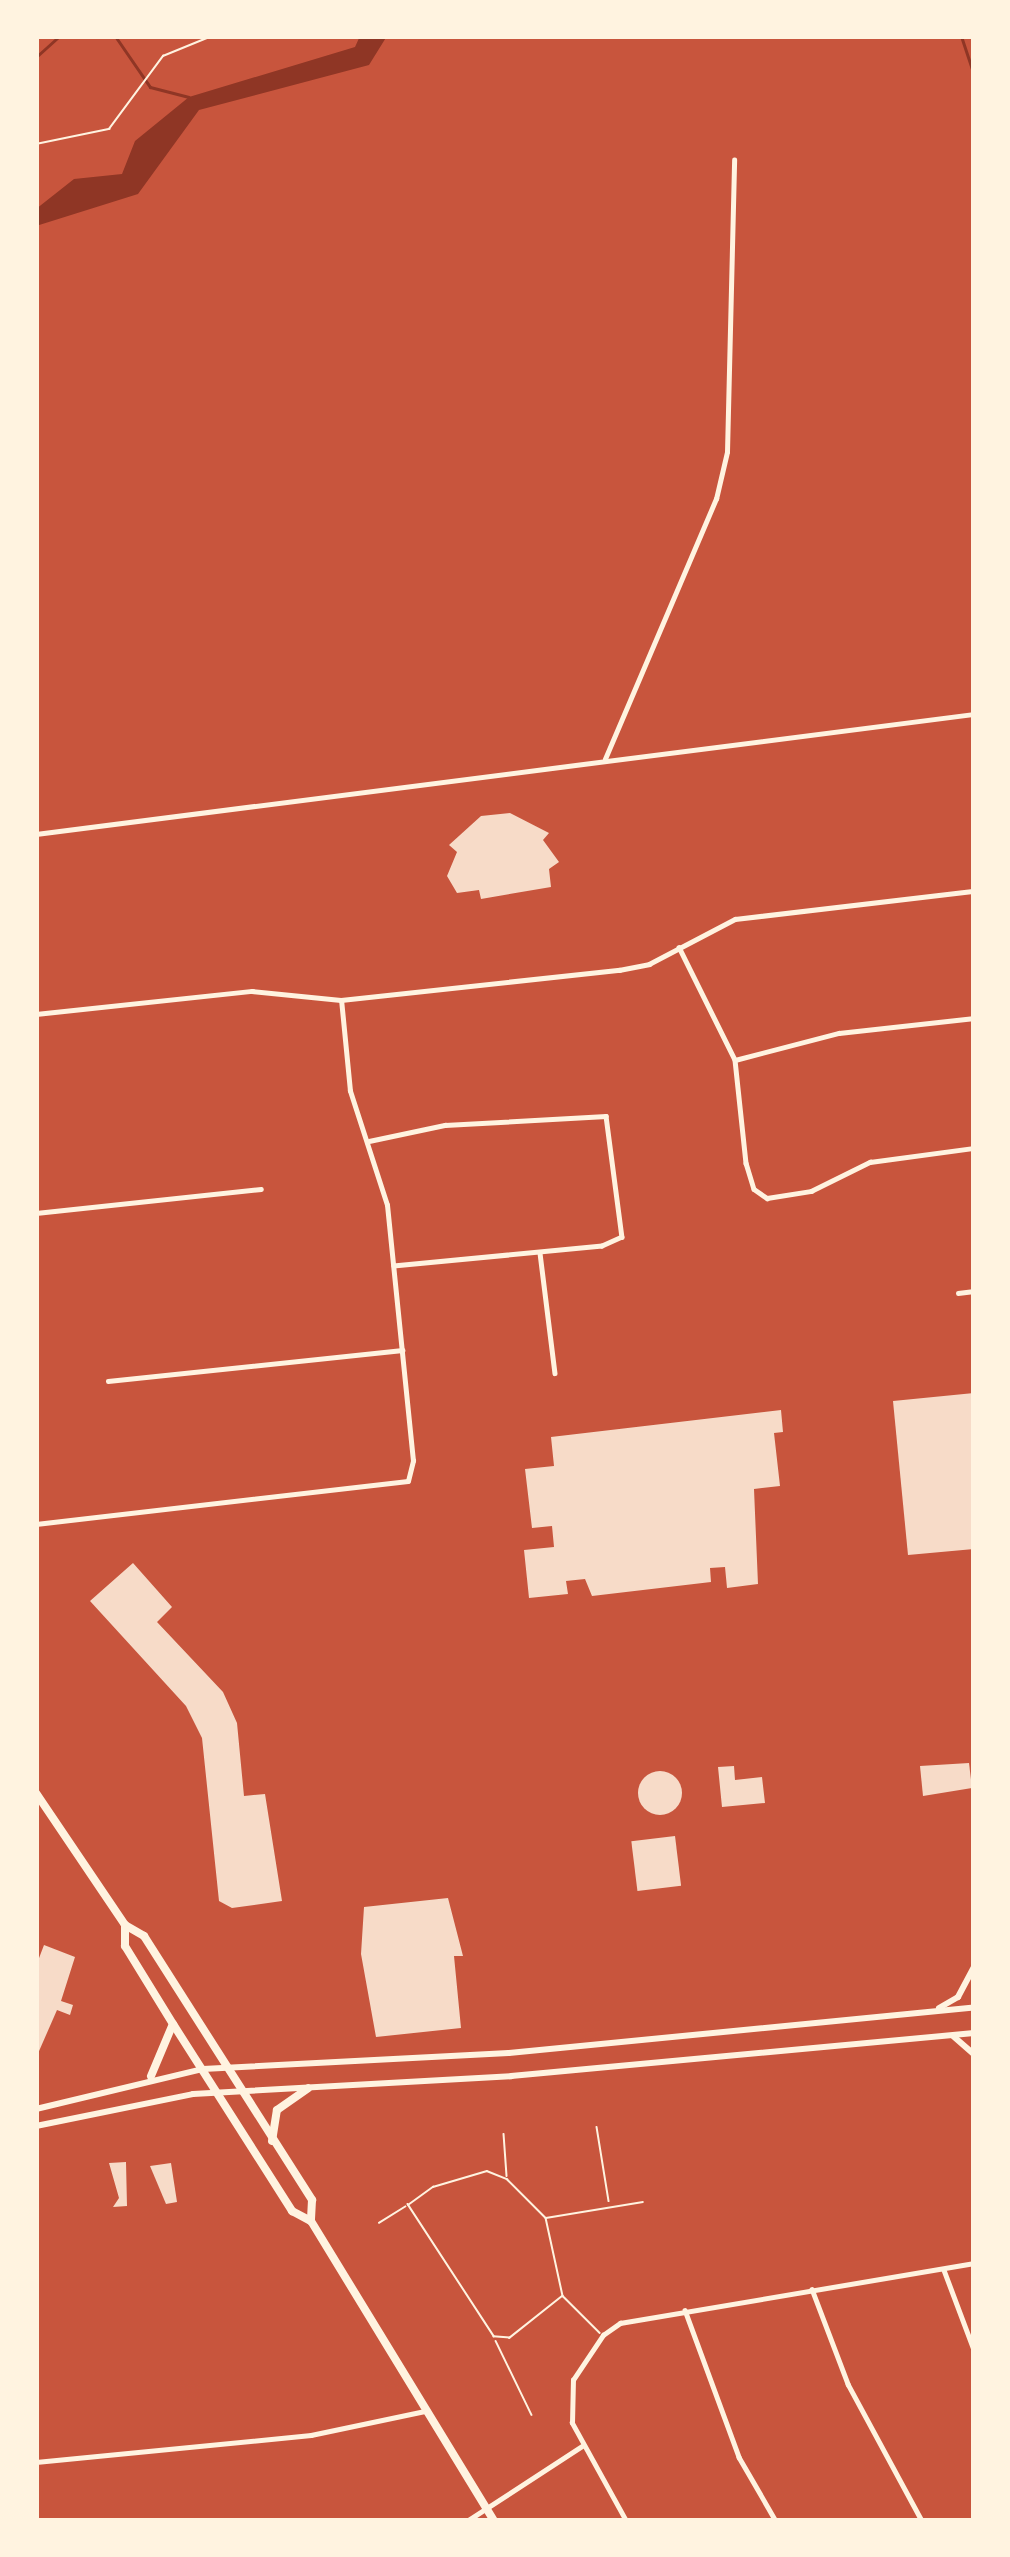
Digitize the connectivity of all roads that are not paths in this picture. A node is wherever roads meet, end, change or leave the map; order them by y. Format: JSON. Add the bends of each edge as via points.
{"nodes":[{"id":1,"x":734,"y":160,"type":"dead end"},
{"id":2,"x":974,"y":714,"type":"edge"},
{"id":3,"x":605,"y":759,"type":"junction"},
{"id":4,"x":36,"y":834,"type":"edge"},
{"id":5,"x":974,"y":891,"type":"edge"},
{"id":6,"x":679,"y":947,"type":"junction"},
{"id":7,"x":341,"y":1000,"type":"junction"},
{"id":8,"x":36,"y":1015,"type":"edge"},
{"id":9,"x":974,"y":1018,"type":"edge"},
{"id":10,"x":736,"y":1060,"type":"junction"},
{"id":11,"x":367,"y":1142,"type":"junction"},
{"id":12,"x":974,"y":1148,"type":"edge"},
{"id":13,"x":261,"y":1189,"type":"dead end"},
{"id":14,"x":36,"y":1213,"type":"edge"},
{"id":15,"x":540,"y":1253,"type":"junction"},
{"id":16,"x":394,"y":1266,"type":"junction"},
{"id":17,"x":974,"y":1291,"type":"edge"},
{"id":18,"x":958,"y":1293,"type":"dead end"},
{"id":19,"x":402,"y":1350,"type":"junction"},
{"id":20,"x":555,"y":1373,"type":"dead end"},
{"id":21,"x":108,"y":1381,"type":"dead end"},
{"id":22,"x":36,"y":1524,"type":"edge"},
{"id":23,"x":36,"y":1793,"type":"edge"},
{"id":24,"x":974,"y":1887,"type":"edge"},
{"id":25,"x":125,"y":1925,"type":"junction"},
{"id":26,"x":974,"y":1934,"type":"edge"},
{"id":27,"x":974,"y":1967,"type":"edge"},
{"id":28,"x":974,"y":2007,"type":"edge"},
{"id":29,"x":938,"y":2009,"type":"junction"},
{"id":30,"x":173,"y":2024,"type":"junction"},
{"id":31,"x":974,"y":2033,"type":"edge"},
{"id":32,"x":735,"y":2034,"type":"junction"},
{"id":33,"x":950,"y":2035,"type":"junction"},
{"id":34,"x":974,"y":2054,"type":"edge"},
{"id":35,"x":736,"y":2055,"type":"junction"},
{"id":36,"x":227,"y":2068,"type":"junction"},
{"id":37,"x":202,"y":2069,"type":"junction"},
{"id":38,"x":151,"y":2076,"type":"junction"},
{"id":39,"x":308,"y":2088,"type":"junction"},
{"id":40,"x":240,"y":2090,"type":"junction"},
{"id":41,"x":216,"y":2091,"type":"junction"},
{"id":42,"x":36,"y":2109,"type":"edge"},
{"id":43,"x":36,"y":2126,"type":"edge"},
{"id":44,"x":597,"y":2127,"type":"dead end"},
{"id":45,"x":504,"y":2134,"type":"dead end"},
{"id":46,"x":272,"y":2143,"type":"junction"},
{"id":47,"x":507,"y":2180,"type":"junction"},
{"id":48,"x":643,"y":2202,"type":"dead end"},
{"id":49,"x":408,"y":2205,"type":"junction"},
{"id":50,"x":609,"y":2205,"type":"junction"},
{"id":51,"x":546,"y":2218,"type":"junction"},
{"id":52,"x":310,"y":2221,"type":"junction"},
{"id":53,"x":380,"y":2223,"type":"dead end"},
{"id":54,"x":974,"y":2263,"type":"edge"},
{"id":55,"x":944,"y":2270,"type":"junction"},
{"id":56,"x":812,"y":2288,"type":"junction"},
{"id":57,"x":563,"y":2296,"type":"junction"},
{"id":58,"x":685,"y":2310,"type":"junction"},
{"id":59,"x":603,"y":2335,"type":"junction"},
{"id":60,"x":494,"y":2338,"type":"junction"},
{"id":61,"x":974,"y":2350,"type":"edge"},
{"id":62,"x":425,"y":2411,"type":"junction"},
{"id":63,"x":532,"y":2415,"type":"dead end"},
{"id":64,"x":582,"y":2446,"type":"junction"},
{"id":65,"x":36,"y":2462,"type":"edge"},
{"id":66,"x":484,"y":2506,"type":"junction"},
{"id":67,"x":467,"y":2521,"type":"edge"},
{"id":68,"x":494,"y":2521,"type":"edge"},
{"id":69,"x":626,"y":2521,"type":"edge"},
{"id":70,"x":776,"y":2521,"type":"edge"},
{"id":71,"x":922,"y":2521,"type":"edge"}],
"edges":[{"from":1,"to":3,"type":"street","via":[[727,452],[716,500]]},
{"from":2,"to":3,"type":"street"},
{"from":3,"to":4,"type":"street"},
{"from":5,"to":6,"type":"street","via":[[735,920]]},
{"from":6,"to":7,"type":"street","via":[[619,970]]},
{"from":6,"to":10,"type":"street"},
{"from":7,"to":8,"type":"street","via":[[252,991]]},
{"from":7,"to":11,"type":"street","via":[[350,1091]]},
{"from":9,"to":10,"type":"street","via":[[839,1033]]},
{"from":10,"to":12,"type":"street","via":[[746,1163],[754,1189],[767,1198],[812,1191],[870,1162]]},
{"from":11,"to":15,"type":"street","via":[[445,1125],[606,1116],[625,1234],[602,1246]]},
{"from":11,"to":16,"type":"street","via":[[387,1205]]},
{"from":13,"to":14,"type":"street"},
{"from":15,"to":16,"type":"street"},
{"from":15,"to":20,"type":"street"},
{"from":16,"to":19,"type":"street"},
{"from":17,"to":18,"type":"street"},
{"from":19,"to":21,"type":"street"},
{"from":19,"to":22,"type":"street","via":[[413,1461],[407,1481]]},
{"from":23,"to":25,"type":"main road"},
{"from":24,"to":26,"type":"main road"},
{"from":25,"to":30,"type":"main road","via":[[125,1946]]},
{"from":25,"to":36,"type":"main road","via":[[144,1936]]},
{"from":27,"to":29,"type":"main road","via":[[958,1996]]},
{"from":28,"to":29,"type":"main road"},
{"from":29,"to":32,"type":"main road"},
{"from":30,"to":37,"type":"main road"},
{"from":30,"to":38,"type":"main road"},
{"from":31,"to":33,"type":"main road"},
{"from":32,"to":35,"type":"main road"},
{"from":32,"to":36,"type":"main road"},
{"from":33,"to":34,"type":"main road"},
{"from":33,"to":35,"type":"main road"},
{"from":35,"to":39,"type":"main road"},
{"from":36,"to":37,"type":"main road"},
{"from":36,"to":40,"type":"main road"},
{"from":37,"to":38,"type":"main road"},
{"from":37,"to":41,"type":"main road"},
{"from":38,"to":42,"type":"main road"},
{"from":39,"to":40,"type":"main road"},
{"from":39,"to":46,"type":"main road","via":[[277,2110]]},
{"from":40,"to":41,"type":"main road"},
{"from":40,"to":46,"type":"main road"},
{"from":41,"to":43,"type":"main road"},
{"from":41,"to":52,"type":"main road","via":[[292,2211]]},
{"from":44,"to":50,"type":"lane"},
{"from":45,"to":47,"type":"lane"},
{"from":46,"to":52,"type":"main road","via":[[312,2200]]},
{"from":47,"to":49,"type":"lane","via":[[487,2171],[434,2187]]},
{"from":47,"to":51,"type":"lane"},
{"from":48,"to":50,"type":"lane"},
{"from":49,"to":53,"type":"lane"},
{"from":49,"to":60,"type":"lane"},
{"from":50,"to":51,"type":"lane"},
{"from":51,"to":57,"type":"lane"},
{"from":52,"to":62,"type":"main road"},
{"from":54,"to":55,"type":"street"},
{"from":55,"to":56,"type":"street"},
{"from":55,"to":61,"type":"street"},
{"from":56,"to":58,"type":"street"},
{"from":56,"to":71,"type":"street","via":[[848,2384]]},
{"from":57,"to":59,"type":"lane"},
{"from":57,"to":60,"type":"lane","via":[[511,2338]]},
{"from":58,"to":59,"type":"street","via":[[620,2323]]},
{"from":58,"to":70,"type":"street","via":[[739,2457]]},
{"from":59,"to":64,"type":"street","via":[[572,2380],[572,2423]]},
{"from":60,"to":63,"type":"lane"},
{"from":62,"to":65,"type":"street","via":[[311,2435]]},
{"from":62,"to":66,"type":"main road"},
{"from":64,"to":66,"type":"street"},
{"from":64,"to":69,"type":"street"},
{"from":66,"to":67,"type":"street"},
{"from":66,"to":68,"type":"main road"}]}
